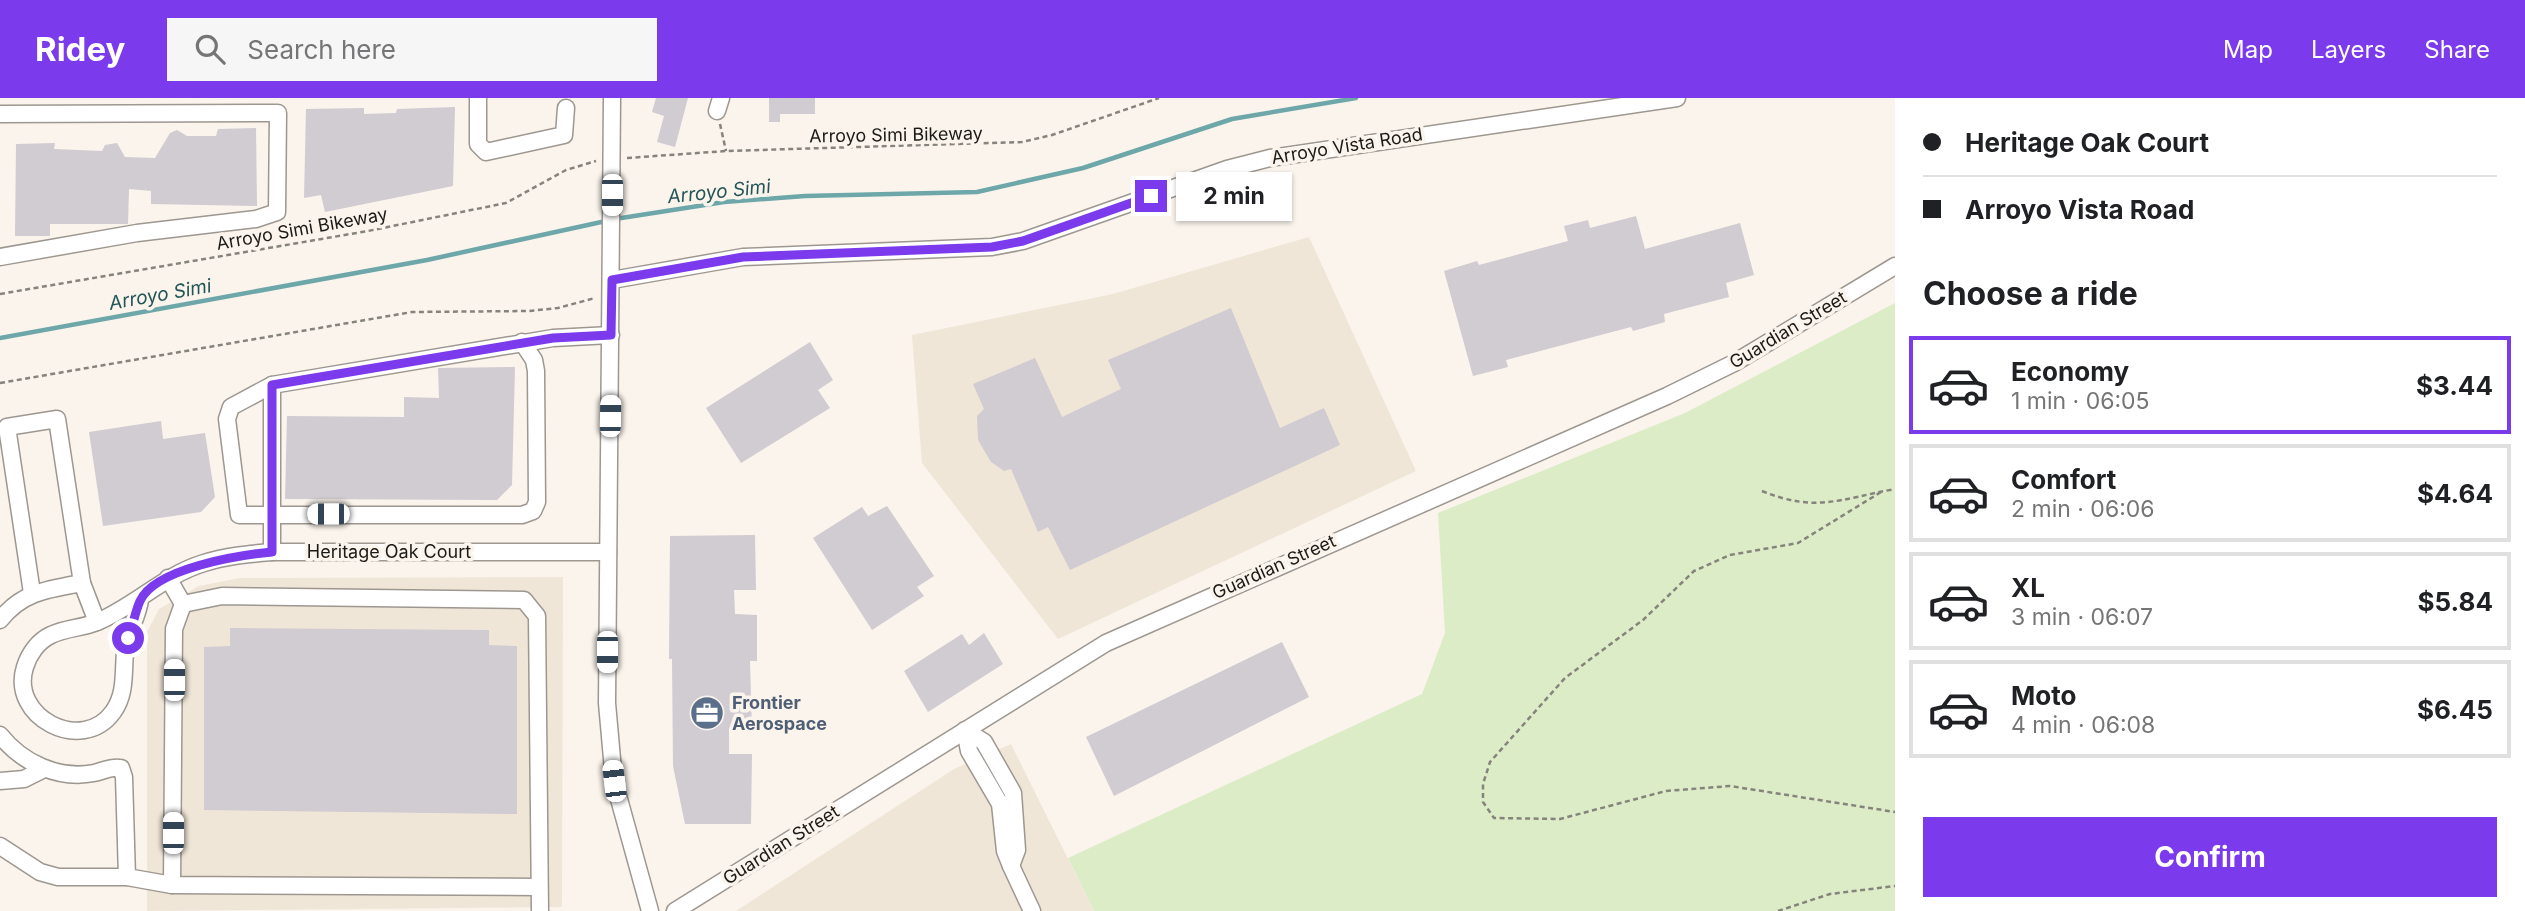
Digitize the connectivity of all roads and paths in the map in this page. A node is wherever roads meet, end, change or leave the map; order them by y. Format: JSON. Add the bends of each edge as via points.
{"nodes":[{"id":1,"x":478,"y":98,"type":"edge"},
{"id":2,"x":611,"y":98,"type":"edge"},
{"id":3,"x":1159,"y":98,"type":"edge"},
{"id":4,"x":1677,"y":98,"type":"edge"},
{"id":5,"x":719,"y":104,"type":"edge"},
{"id":6,"x":145,"y":106,"type":"edge"},
{"id":7,"x":278,"y":106,"type":"edge"},
{"id":8,"x":566,"y":108,"type":"dead end"},
{"id":9,"x":0,"y":114,"type":"edge"},
{"id":10,"x":726,"y":151,"type":"junction"},
{"id":11,"x":627,"y":158,"type":"dead end"},
{"id":12,"x":598,"y":161,"type":"dead end"},
{"id":13,"x":0,"y":257,"type":"edge"},
{"id":14,"x":1895,"y":266,"type":"edge"},
{"id":15,"x":612,"y":280,"type":"junction"},
{"id":16,"x":0,"y":294,"type":"edge"},
{"id":17,"x":611,"y":298,"type":"junction"},
{"id":18,"x":611,"y":335,"type":"junction"},
{"id":19,"x":522,"y":342,"type":"junction"},
{"id":20,"x":0,"y":383,"type":"edge"},
{"id":21,"x":272,"y":385,"type":"junction"},
{"id":22,"x":4,"y":427,"type":"edge"},
{"id":23,"x":1895,"y":489,"type":"edge"},
{"id":24,"x":1762,"y":491,"type":"dead end"},
{"id":25,"x":1881,"y":492,"type":"junction"},
{"id":26,"x":272,"y":514,"type":"junction"},
{"id":27,"x":272,"y":552,"type":"junction"},
{"id":28,"x":608,"y":552,"type":"junction"},
{"id":29,"x":169,"y":578,"type":"junction"},
{"id":30,"x":82,"y":583,"type":"junction"},
{"id":31,"x":32,"y":593,"type":"junction"},
{"id":32,"x":140,"y":600,"type":"junction"},
{"id":33,"x":183,"y":604,"type":"junction"},
{"id":34,"x":0,"y":620,"type":"edge"},
{"id":35,"x":97,"y":622,"type":"junction"},
{"id":36,"x":965,"y":730,"type":"junction"},
{"id":37,"x":0,"y":735,"type":"edge"},
{"id":38,"x":42,"y":770,"type":"junction"},
{"id":39,"x":0,"y":781,"type":"edge"},
{"id":40,"x":1895,"y":812,"type":"edge"},
{"id":41,"x":0,"y":846,"type":"edge"},
{"id":42,"x":127,"y":877,"type":"junction"},
{"id":43,"x":172,"y":885,"type":"junction"},
{"id":44,"x":1895,"y":886,"type":"edge"},
{"id":45,"x":537,"y":887,"type":"junction"},
{"id":46,"x":540,"y":911,"type":"edge"},
{"id":47,"x":650,"y":911,"type":"edge"},
{"id":48,"x":675,"y":911,"type":"edge"},
{"id":49,"x":1032,"y":911,"type":"edge"},
{"id":50,"x":1778,"y":911,"type":"edge"}],
"edges":[{"from":1,"to":8,"type":"street","via":[[478,144],[486,152],[564,135]]},
{"from":2,"to":15,"type":"street"},
{"from":3,"to":10,"type":"path","name":"Arroyo Simi Bikeway","via":[[1022,142]]},
{"from":4,"to":15,"type":"street","name":"Arroyo Vista Road","via":[[1270,158],[1023,241],[992,247],[743,257]]},
{"from":5,"to":10,"type":"path"},
{"from":6,"to":7,"type":"street"},
{"from":6,"to":9,"type":"street"},
{"from":7,"to":13,"type":"street","via":[[276,212],[256,219],[137,233]]},
{"from":10,"to":11,"type":"path","name":"Arroyo Simi Bikeway"},
{"from":12,"to":16,"type":"path","name":"Arroyo Simi Bikeway","via":[[566,170],[506,202],[368,231]]},
{"from":14,"to":36,"type":"street","name":"Guardian Street","via":[[1734,363],[1106,643]]},
{"from":15,"to":17,"type":"street"},
{"from":17,"to":18,"type":"street"},
{"from":17,"to":20,"type":"path","via":[[529,311],[412,312]]},
{"from":18,"to":19,"type":"street"},
{"from":18,"to":28,"type":"street"},
{"from":19,"to":21,"type":"street"},
{"from":19,"to":26,"type":"street","via":[[536,371],[537,502],[533,511],[522,515]]},
{"from":21,"to":26,"type":"street"},
{"from":21,"to":26,"type":"street","via":[[231,407],[227,419],[239,515]]},
{"from":22,"to":30,"type":"street","via":[[57,419]]},
{"from":22,"to":31,"type":"street"},
{"from":23,"to":25,"type":"path"},
{"from":24,"to":25,"type":"path","via":[[1814,505]]},
{"from":25,"to":40,"type":"path","via":[[1798,542],[1730,555],[1694,571],[1643,620],[1564,678],[1490,762],[1483,803],[1494,818],[1560,818],[1666,791],[1730,786]]},
{"from":26,"to":27,"type":"street"},
{"from":27,"to":28,"type":"street","name":"Heritage Oak Court"},
{"from":27,"to":29,"type":"street","name":"Heritage Oak Court","via":[[229,556]]},
{"from":28,"to":47,"type":"street","via":[[610,748],[627,834]]},
{"from":29,"to":32,"type":"street","name":"Heritage Oak Court"},
{"from":29,"to":33,"type":"street"},
{"from":30,"to":31,"type":"street"},
{"from":30,"to":35,"type":"street"},
{"from":31,"to":34,"type":"street"},
{"from":32,"to":35,"type":"street","name":"Heritage Oak Court"},
{"from":32,"to":35,"type":"street","name":"Heritage Oak Court","via":[[126,645],[122,694],[113,713],[80,731],[56,728],[37,718],[29,704],[24,668],[34,649],[51,635]]},
{"from":33,"to":43,"type":"street","via":[[174,629]]},
{"from":33,"to":45,"type":"street","via":[[222,597],[524,600],[537,616]]},
{"from":36,"to":48,"type":"street","name":"Guardian Street"},
{"from":36,"to":49,"type":"street","via":[[969,751],[1000,804],[1004,851]]},
{"from":37,"to":38,"type":"street"},
{"from":38,"to":39,"type":"street","via":[[24,779]]},
{"from":38,"to":42,"type":"street","via":[[93,773],[121,768]]},
{"from":41,"to":42,"type":"street","via":[[40,872],[58,877]]},
{"from":42,"to":43,"type":"street"},
{"from":43,"to":45,"type":"street"},
{"from":44,"to":50,"type":"path","via":[[1830,894]]},
{"from":45,"to":46,"type":"street"}]}
